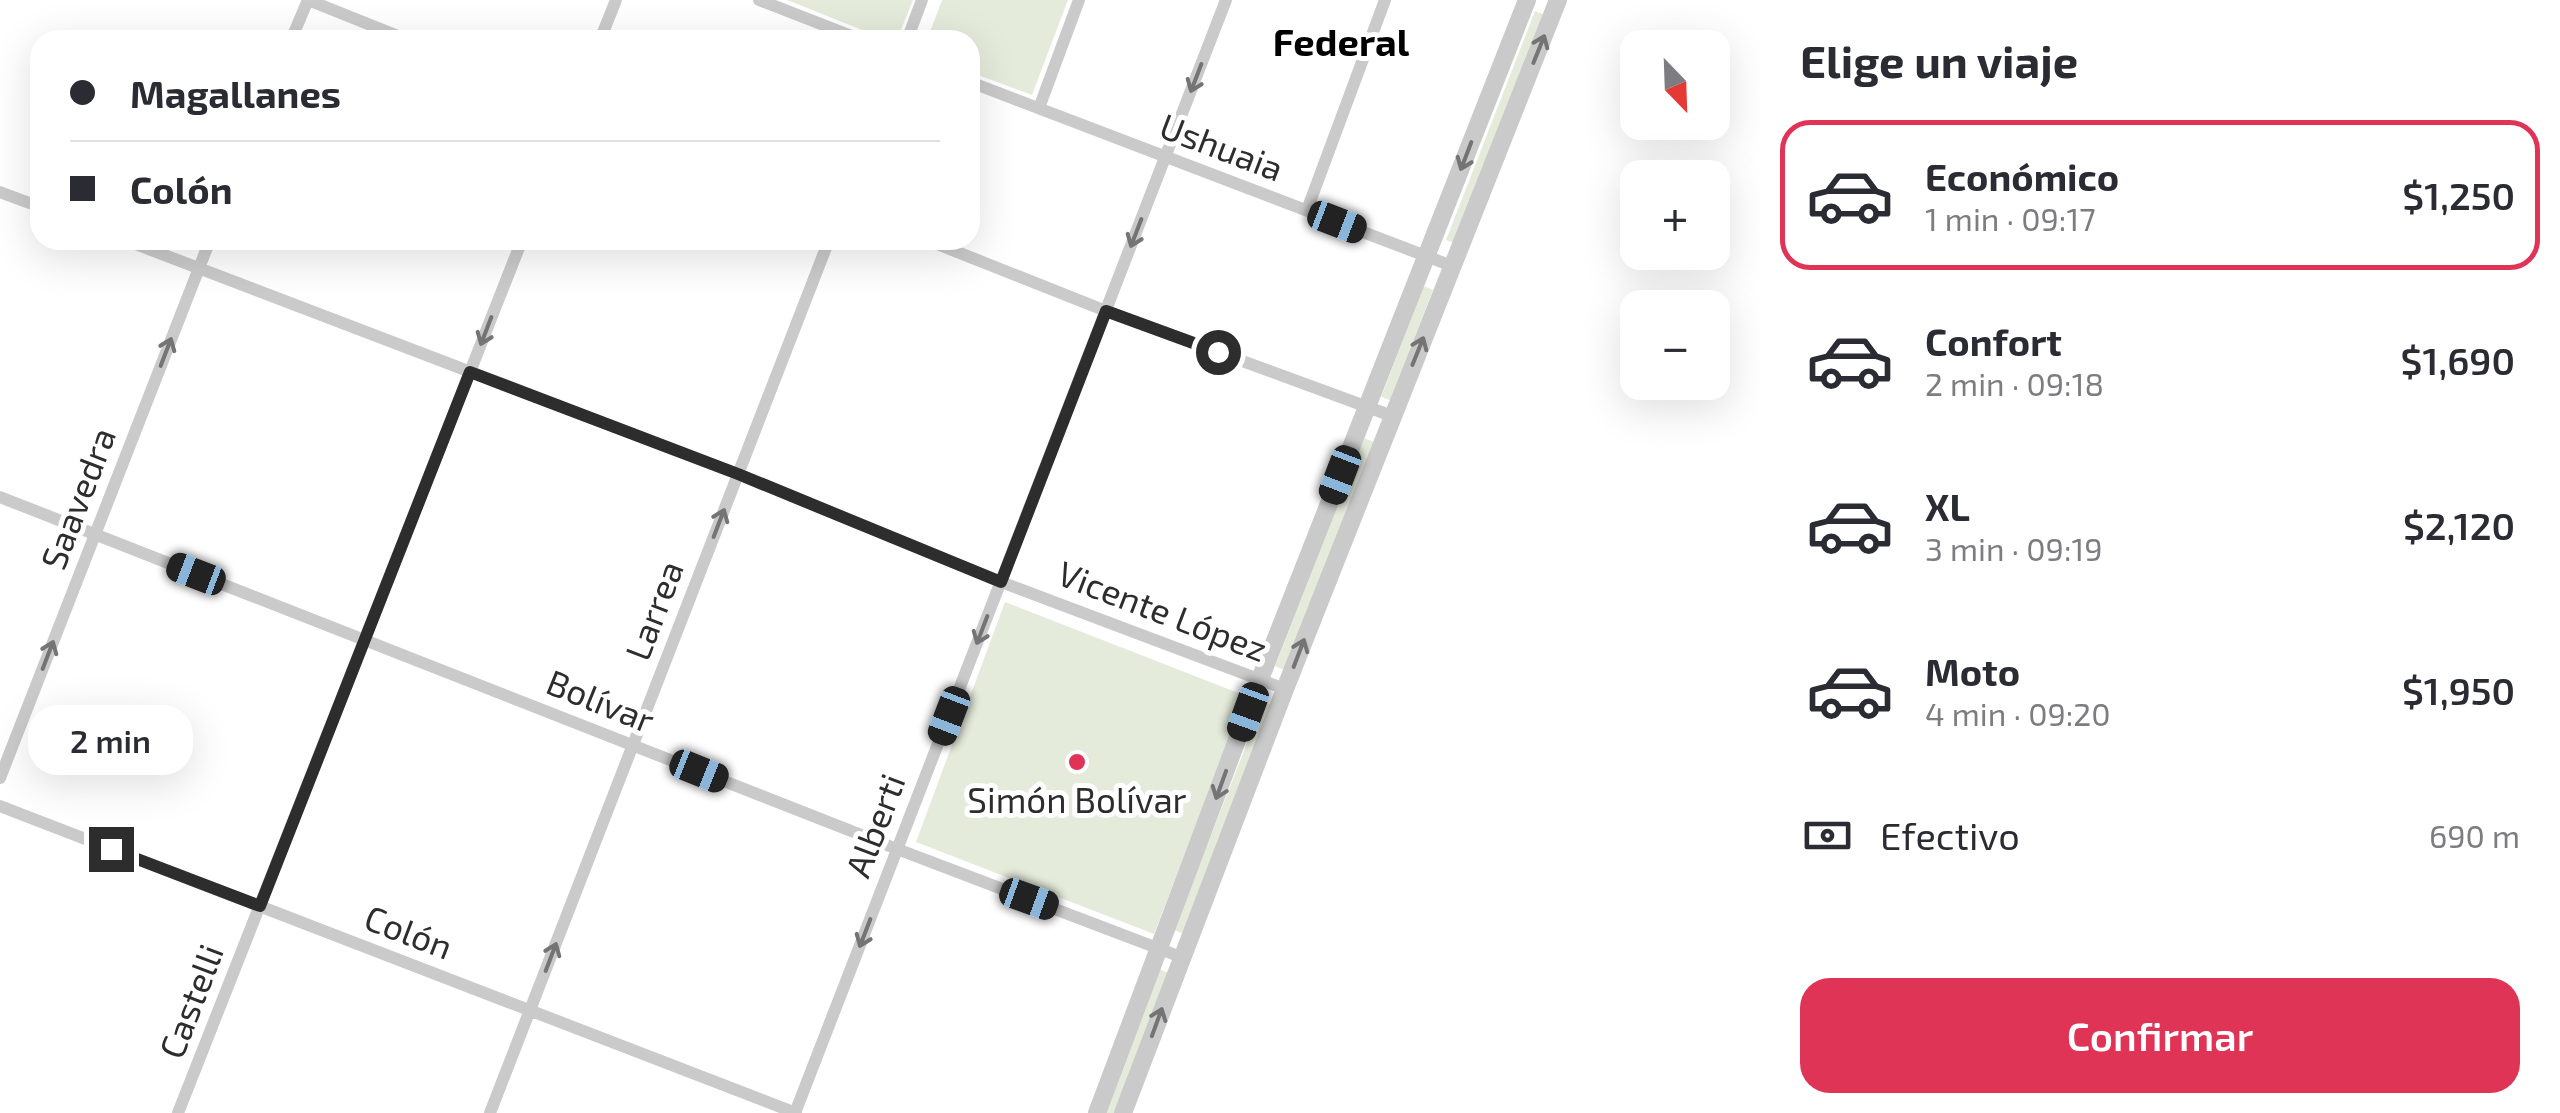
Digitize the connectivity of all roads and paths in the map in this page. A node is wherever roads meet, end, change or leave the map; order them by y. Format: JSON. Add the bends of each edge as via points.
{"nodes":[{"id":1,"x":308,"y":0,"type":"edge"},
{"id":2,"x":616,"y":0,"type":"edge"},
{"id":3,"x":922,"y":0,"type":"edge"},
{"id":4,"x":1079,"y":0,"type":"edge"},
{"id":5,"x":1226,"y":0,"type":"edge"},
{"id":6,"x":1385,"y":0,"type":"edge"},
{"id":7,"x":1527,"y":0,"type":"edge"},
{"id":8,"x":1558,"y":0,"type":"edge"},
{"id":9,"x":763,"y":1,"type":"edge"},
{"id":10,"x":296,"y":30,"type":"edge"},
{"id":11,"x":383,"y":30,"type":"edge"},
{"id":12,"x":604,"y":30,"type":"edge"},
{"id":13,"x":837,"y":30,"type":"edge"},
{"id":14,"x":911,"y":30,"type":"edge"},
{"id":15,"x":980,"y":86,"type":"edge"},
{"id":16,"x":1038,"y":108,"type":"junction"},
{"id":17,"x":1165,"y":156,"type":"junction"},
{"id":18,"x":0,"y":192,"type":"edge"},
{"id":19,"x":30,"y":203,"type":"edge"},
{"id":20,"x":1307,"y":210,"type":"junction"},
{"id":21,"x":150,"y":250,"type":"edge"},
{"id":22,"x":206,"y":250,"type":"edge"},
{"id":23,"x":518,"y":250,"type":"edge"},
{"id":24,"x":825,"y":250,"type":"edge"},
{"id":25,"x":952,"y":250,"type":"edge"},
{"id":26,"x":1426,"y":256,"type":"junction"},
{"id":27,"x":1452,"y":266,"type":"junction"},
{"id":28,"x":198,"y":269,"type":"junction"},
{"id":29,"x":1106,"y":311,"type":"junction"},
{"id":30,"x":470,"y":372,"type":"junction"},
{"id":31,"x":1367,"y":407,"type":"junction"},
{"id":32,"x":1392,"y":416,"type":"junction"},
{"id":33,"x":738,"y":474,"type":"junction"},
{"id":34,"x":0,"y":497,"type":"edge"},
{"id":35,"x":95,"y":534,"type":"junction"},
{"id":36,"x":1001,"y":582,"type":"junction"},
{"id":37,"x":364,"y":639,"type":"junction"},
{"id":38,"x":1260,"y":679,"type":"junction"},
{"id":39,"x":1285,"y":689,"type":"junction"},
{"id":40,"x":633,"y":745,"type":"junction"},
{"id":41,"x":0,"y":778,"type":"edge"},
{"id":42,"x":0,"y":806,"type":"edge"},
{"id":43,"x":897,"y":849,"type":"junction"},
{"id":44,"x":260,"y":906,"type":"junction"},
{"id":45,"x":1160,"y":948,"type":"junction"},
{"id":46,"x":1181,"y":957,"type":"junction"},
{"id":47,"x":530,"y":1010,"type":"junction"},
{"id":48,"x":178,"y":1113,"type":"edge"},
{"id":49,"x":490,"y":1113,"type":"edge"},
{"id":50,"x":795,"y":1113,"type":"edge"},
{"id":51,"x":1097,"y":1113,"type":"edge"},
{"id":52,"x":1123,"y":1113,"type":"edge"}],
"edges":[{"from":1,"to":10,"type":"street"},
{"from":1,"to":11,"type":"street"},
{"from":2,"to":12,"type":"street"},
{"from":3,"to":14,"type":"street"},
{"from":4,"to":16,"type":"street"},
{"from":5,"to":17,"type":"street","name":"Alberti","one_way":true},
{"from":6,"to":20,"type":"street"},
{"from":7,"to":26,"type":"street","one_way":true},
{"from":27,"to":8,"type":"street","one_way":true},
{"from":9,"to":13,"type":"street"},
{"from":15,"to":16,"type":"street","name":"Ushuaia"},
{"from":16,"to":17,"type":"street","name":"Ushuaia"},
{"from":17,"to":20,"type":"street","name":"Ushuaia"},
{"from":17,"to":29,"type":"street","name":"Alberti","one_way":true},
{"from":18,"to":19,"type":"street"},
{"from":20,"to":26,"type":"street","name":"Ushuaia"},
{"from":21,"to":28,"type":"street","name":"Vicente López"},
{"from":22,"to":28,"type":"street","name":"Saavedra"},
{"from":23,"to":30,"type":"street","name":"Castelli","one_way":true},
{"from":24,"to":33,"type":"street","name":"Larrea"},
{"from":25,"to":29,"type":"street"},
{"from":26,"to":27,"type":"street","name":"Ushuaia"},
{"from":26,"to":31,"type":"street"},
{"from":32,"to":27,"type":"street","one_way":true},
{"from":28,"to":30,"type":"street","name":"Vicente López"},
{"from":35,"to":28,"type":"street","name":"Saavedra","one_way":true},
{"from":29,"to":31,"type":"street"},
{"from":29,"to":36,"type":"street","name":"Alberti"},
{"from":30,"to":33,"type":"street","name":"Vicente López"},
{"from":30,"to":37,"type":"street","name":"Castelli"},
{"from":31,"to":32,"type":"street"},
{"from":31,"to":38,"type":"street"},
{"from":39,"to":32,"type":"street","one_way":true},
{"from":33,"to":36,"type":"street","name":"Vicente López"},
{"from":40,"to":33,"type":"street","name":"Larrea","one_way":true},
{"from":34,"to":35,"type":"street","name":"Bolívar"},
{"from":35,"to":37,"type":"street","name":"Bolívar"},
{"from":41,"to":35,"type":"street","name":"Saavedra","one_way":true},
{"from":36,"to":38,"type":"street","name":"Vicente López"},
{"from":36,"to":43,"type":"street","name":"Alberti","one_way":true},
{"from":37,"to":40,"type":"street","name":"Bolívar"},
{"from":37,"to":44,"type":"street","name":"Castelli"},
{"from":38,"to":39,"type":"street","name":"Vicente López"},
{"from":38,"to":45,"type":"street","one_way":true},
{"from":39,"to":46,"type":"street"},
{"from":40,"to":43,"type":"street","name":"Bolívar"},
{"from":47,"to":40,"type":"street","name":"Larrea","one_way":true},
{"from":42,"to":44,"type":"street","name":"Colón"},
{"from":43,"to":45,"type":"street","name":"Bolívar"},
{"from":43,"to":50,"type":"street","name":"Alberti","one_way":true},
{"from":44,"to":47,"type":"street","name":"Colón"},
{"from":44,"to":48,"type":"street","name":"Castelli"},
{"from":45,"to":46,"type":"street","name":"Bolívar"},
{"from":45,"to":51,"type":"street"},
{"from":52,"to":46,"type":"street","one_way":true},
{"from":47,"to":49,"type":"street","name":"Larrea"},
{"from":47,"to":50,"type":"street","name":"Colón"}]}
